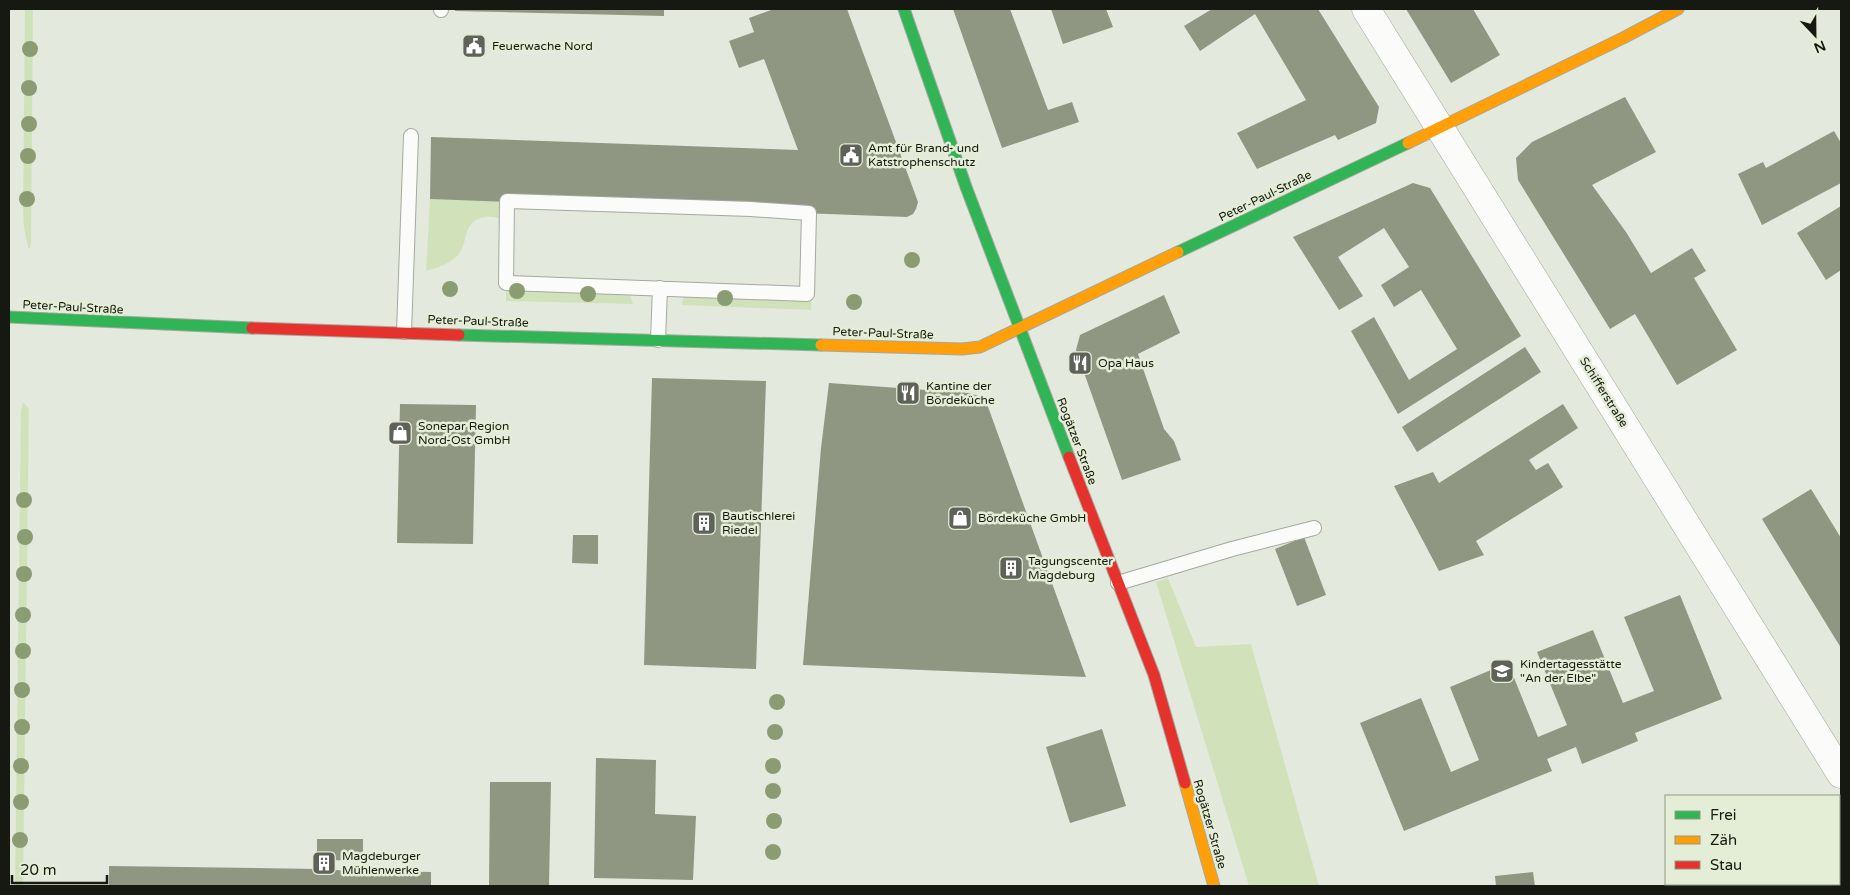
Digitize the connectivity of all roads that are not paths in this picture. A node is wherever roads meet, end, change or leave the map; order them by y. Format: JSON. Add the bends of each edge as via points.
{"nodes":[{"id":1,"x":904,"y":9,"type":"edge"},
{"id":2,"x":1366,"y":9,"type":"edge"},
{"id":3,"x":1678,"y":9,"type":"edge"},
{"id":4,"x":1440,"y":127,"type":"junction"},
{"id":5,"x":411,"y":136,"type":"dead end"},
{"id":6,"x":660,"y":288,"type":"junction"},
{"id":7,"x":9,"y":318,"type":"edge"},
{"id":8,"x":1019,"y":328,"type":"junction"},
{"id":9,"x":404,"y":332,"type":"junction"},
{"id":10,"x":658,"y":340,"type":"junction"},
{"id":11,"x":1314,"y":528,"type":"dead end"},
{"id":12,"x":1118,"y":583,"type":"junction"},
{"id":13,"x":1841,"y":774,"type":"edge"},
{"id":14,"x":1214,"y":886,"type":"edge"}],
"edges":[{"from":1,"to":8,"type":"street","name":"Rogätzer Straße"},
{"from":2,"to":4,"type":"street","name":"Schifferstraße"},
{"from":3,"to":4,"type":"street","name":"Peter-Paul-Straße"},
{"from":4,"to":8,"type":"street","name":"Peter-Paul-Straße"},
{"from":4,"to":13,"type":"street","name":"Schifferstraße"},
{"from":5,"to":9,"type":"lane"},
{"from":6,"to":6,"type":"lane","via":[[506,283],[507,201],[809,213],[806,294]]},
{"from":6,"to":10,"type":"lane"},
{"from":7,"to":9,"type":"street","name":"Peter-Paul-Straße"},
{"from":8,"to":10,"type":"street","name":"Peter-Paul-Straße","via":[[980,347],[962,349]]},
{"from":8,"to":12,"type":"street","name":"Rogätzer Straße"},
{"from":9,"to":10,"type":"street","name":"Peter-Paul-Straße"},
{"from":11,"to":12,"type":"lane"},
{"from":12,"to":14,"type":"street","name":"Rogätzer Straße","via":[[1154,675]]}]}
